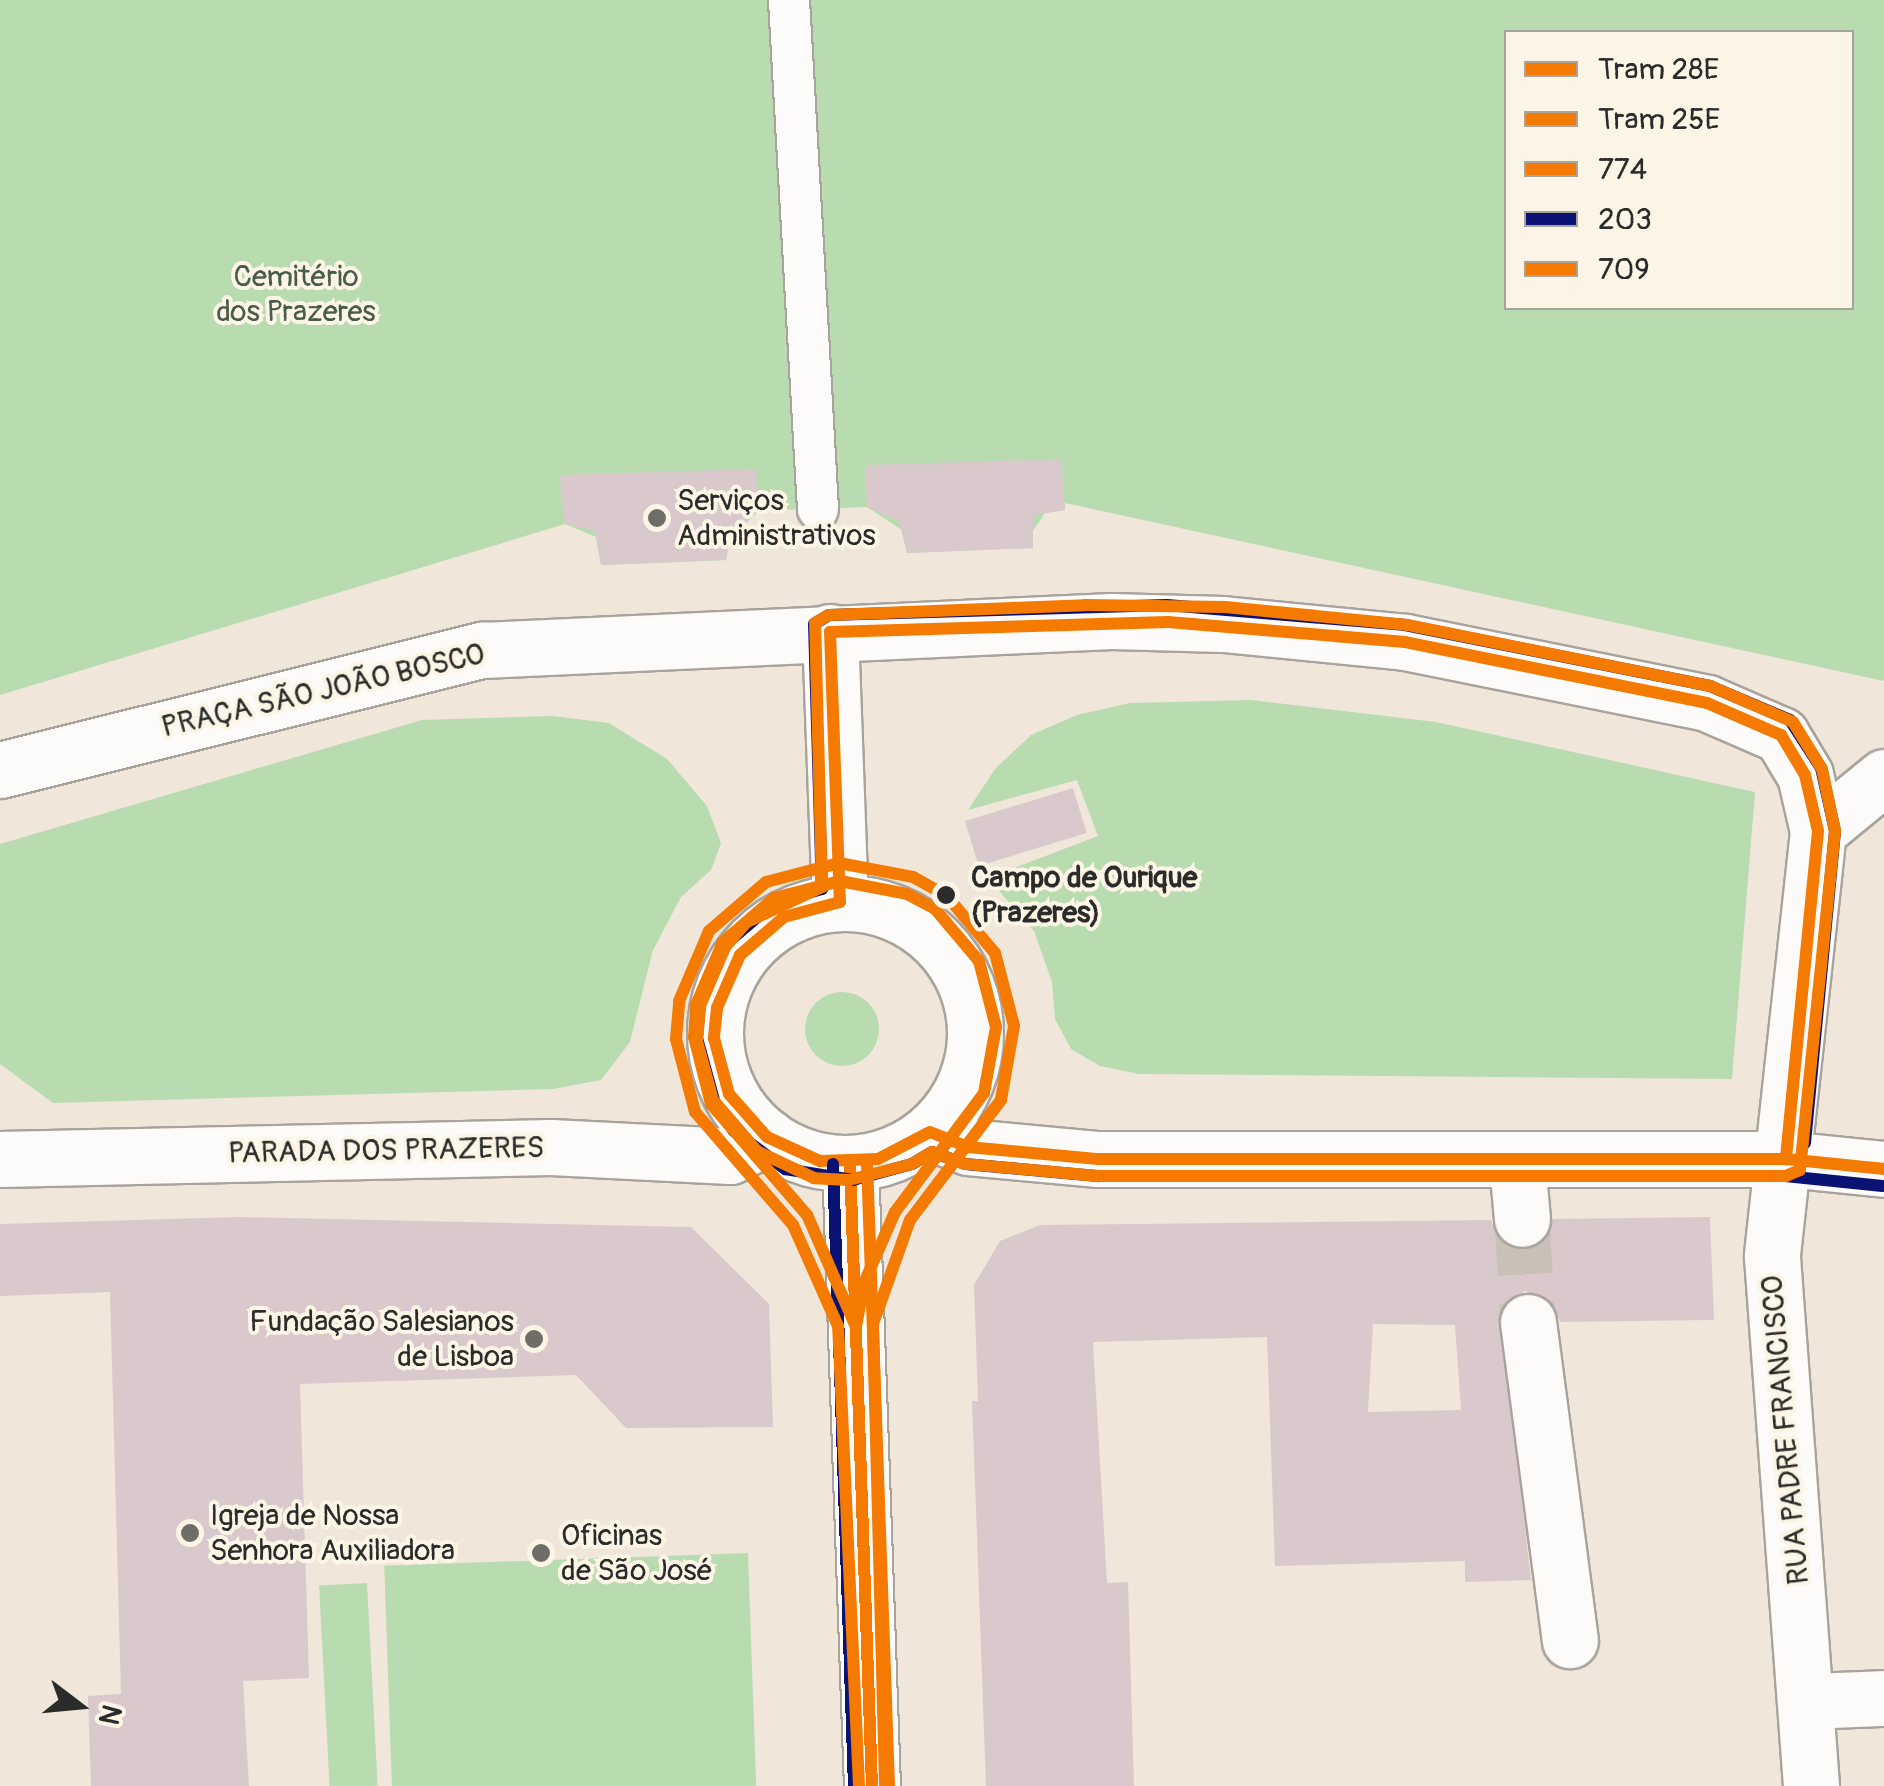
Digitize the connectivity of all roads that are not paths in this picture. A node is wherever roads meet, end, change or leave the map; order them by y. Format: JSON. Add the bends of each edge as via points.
{"nodes":[{"id":1,"x":789,"y":0,"type":"edge"},
{"id":2,"x":818,"y":508,"type":"dead end"},
{"id":3,"x":830,"y":632,"type":"junction"},
{"id":4,"x":0,"y":770,"type":"edge"},
{"id":5,"x":1884,"y":778,"type":"edge"},
{"id":6,"x":1818,"y":831,"type":"junction"},
{"id":7,"x":840,"y":902,"type":"junction"},
{"id":8,"x":930,"y":1132,"type":"junction"},
{"id":9,"x":768,"y":1138,"type":"junction"},
{"id":10,"x":0,"y":1159,"type":"edge"},
{"id":11,"x":1786,"y":1159,"type":"junction"},
{"id":12,"x":1518,"y":1163,"type":"junction"},
{"id":13,"x":850,"y":1164,"type":"junction"},
{"id":14,"x":1884,"y":1168,"type":"edge"},
{"id":15,"x":1522,"y":1220,"type":"tunnel mouth"},
{"id":16,"x":1528,"y":1322,"type":"tunnel mouth"},
{"id":17,"x":1570,"y":1640,"type":"dead end"},
{"id":18,"x":1884,"y":1698,"type":"edge"},
{"id":19,"x":1809,"y":1701,"type":"junction"},
{"id":20,"x":872,"y":1786,"type":"edge"},
{"id":21,"x":1811,"y":1786,"type":"edge"}],
"edges":[{"from":1,"to":2,"type":"street"},
{"from":3,"to":4,"type":"street","name":"PRAÇA SÃO JOÃO BOSCO","via":[[483,650]]},
{"from":3,"to":6,"type":"street","name":"PRAÇA SÃO JOÃO BOSCO","via":[[1168,622],[1406,642],[1707,703],[1758,724],[1781,735],[1805,775]]},
{"from":3,"to":7,"type":"street"},
{"from":5,"to":6,"type":"street"},
{"from":6,"to":11,"type":"street","name":"PRAÇA SÃO JOÃO BOSCO"},
{"from":7,"to":8,"type":"street","via":[[869,904],[922,927],[944,947],[971,999],[973,1056],[950,1110]]},
{"from":7,"to":9,"type":"street","via":[[811,906],[760,934],[740,955],[717,1008],[714,1038],[729,1094]]},
{"from":8,"to":12,"type":"street","via":[[968,1147],[1098,1159]]},
{"from":8,"to":13,"type":"street","via":[[906,1148]]},
{"from":9,"to":10,"type":"street","name":"PARADA DOS PRAZERES","via":[[730,1156],[551,1146]]},
{"from":9,"to":13,"type":"street","via":[[807,1157]]},
{"from":11,"to":12,"type":"street"},
{"from":11,"to":14,"type":"street"},
{"from":11,"to":19,"type":"street","name":"RUA PADRE FRANCISCO","via":[[1772,1258]]},
{"from":12,"to":15,"type":"street"},
{"from":13,"to":20,"type":"street"},
{"from":16,"to":17,"type":"street"},
{"from":18,"to":19,"type":"street"},
{"from":19,"to":21,"type":"street","name":"RUA PADRE FRANCISCO"}]}
